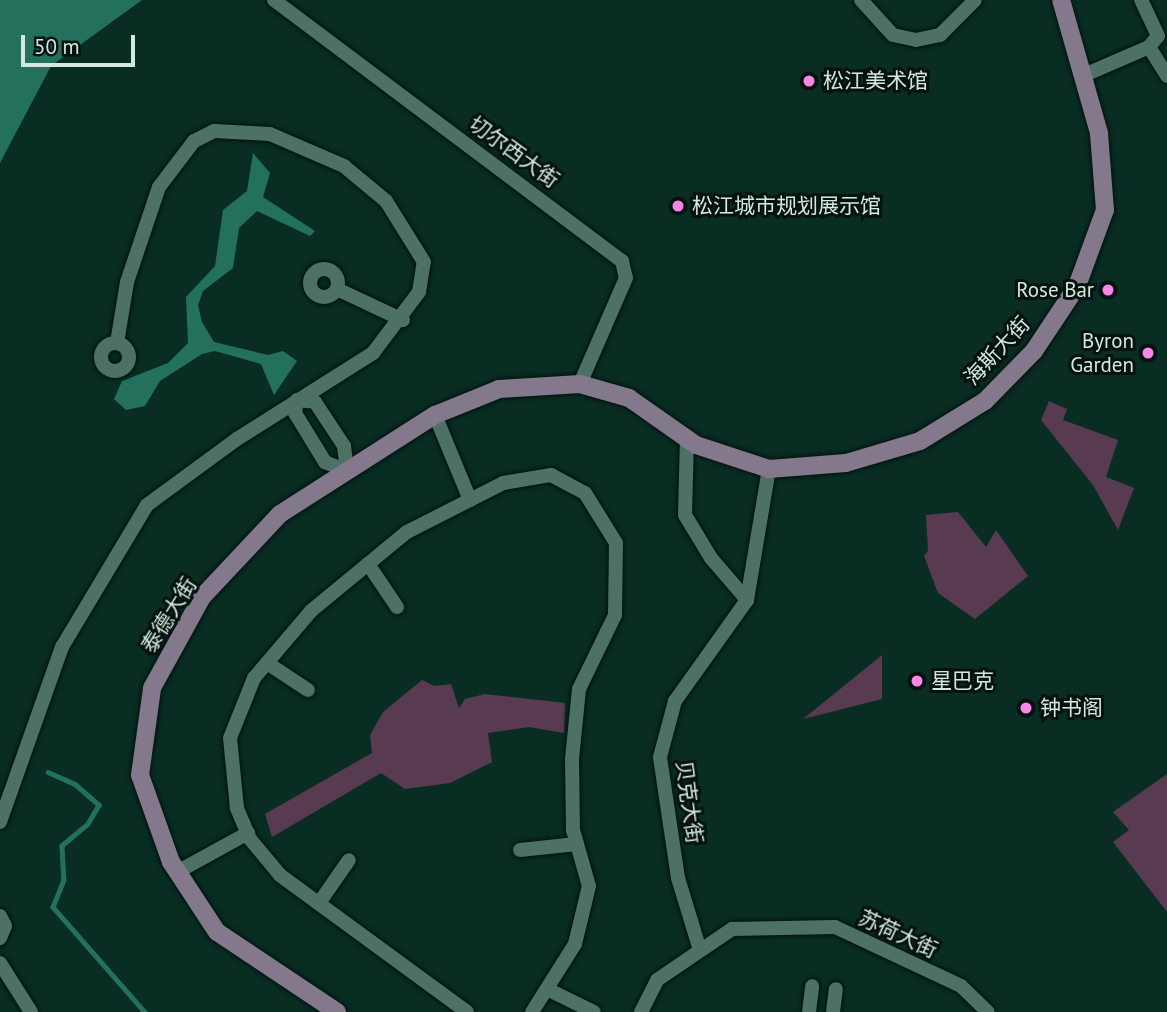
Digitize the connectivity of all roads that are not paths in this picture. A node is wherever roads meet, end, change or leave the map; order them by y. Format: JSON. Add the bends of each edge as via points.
{"nodes":[{"id":1,"x":274,"y":0,"type":"edge"},
{"id":2,"x":861,"y":0,"type":"edge"},
{"id":3,"x":975,"y":0,"type":"edge"},
{"id":4,"x":1061,"y":0,"type":"edge"},
{"id":5,"x":1141,"y":0,"type":"edge"},
{"id":6,"x":1149,"y":47,"type":"junction"},
{"id":7,"x":1082,"y":76,"type":"junction"},
{"id":8,"x":1167,"y":76,"type":"edge"},
{"id":9,"x":337,"y":289,"type":"dead end"},
{"id":10,"x":403,"y":320,"type":"junction"},
{"id":11,"x":117,"y":343,"type":"dead end"},
{"id":12,"x":580,"y":384,"type":"junction"},
{"id":13,"x":297,"y":400,"type":"junction"},
{"id":14,"x":435,"y":415,"type":"junction"},
{"id":15,"x":687,"y":438,"type":"junction"},
{"id":16,"x":769,"y":469,"type":"junction"},
{"id":17,"x":347,"y":471,"type":"junction"},
{"id":18,"x":470,"y":500,"type":"junction"},
{"id":19,"x":368,"y":564,"type":"junction"},
{"id":20,"x":747,"y":600,"type":"junction"},
{"id":21,"x":397,"y":607,"type":"dead end"},
{"id":22,"x":267,"y":663,"type":"junction"},
{"id":23,"x":308,"y":690,"type":"dead end"},
{"id":24,"x":0,"y":822,"type":"edge"},
{"id":25,"x":248,"y":833,"type":"junction"},
{"id":26,"x":577,"y":844,"type":"junction"},
{"id":27,"x":520,"y":850,"type":"dead end"},
{"id":28,"x":349,"y":860,"type":"dead end"},
{"id":29,"x":179,"y":871,"type":"junction"},
{"id":30,"x":319,"y":903,"type":"junction"},
{"id":31,"x":0,"y":916,"type":"edge"},
{"id":32,"x":0,"y":938,"type":"edge"},
{"id":33,"x":699,"y":947,"type":"junction"},
{"id":34,"x":0,"y":963,"type":"edge"},
{"id":35,"x":812,"y":986,"type":"dead end"},
{"id":36,"x":547,"y":989,"type":"junction"},
{"id":37,"x":836,"y":989,"type":"dead end"},
{"id":38,"x":31,"y":1012,"type":"edge"},
{"id":39,"x":337,"y":1012,"type":"edge"},
{"id":40,"x":467,"y":1012,"type":"edge"},
{"id":41,"x":532,"y":1012,"type":"edge"},
{"id":42,"x":594,"y":1012,"type":"edge"},
{"id":43,"x":641,"y":1012,"type":"edge"},
{"id":44,"x":809,"y":1012,"type":"edge"},
{"id":45,"x":832,"y":1012,"type":"edge"},
{"id":46,"x":988,"y":1012,"type":"edge"}],
"edges":[{"from":1,"to":12,"type":"street","name":"切尔西大街","via":[[622,261],[626,278]]},
{"from":2,"to":3,"type":"street","via":[[893,36],[916,40],[940,35]]},
{"from":4,"to":7,"type":"street","name":"海斯大街"},
{"from":5,"to":6,"type":"street","via":[[1158,36]]},
{"from":6,"to":7,"type":"street"},
{"from":6,"to":8,"type":"street"},
{"from":7,"to":16,"type":"street","name":"海斯大街","via":[[1099,133],[1105,210],[1077,286],[1034,351],[985,401],[920,441],[846,463]]},
{"from":9,"to":10,"type":"street"},
{"from":10,"to":11,"type":"street","via":[[419,292],[424,262],[386,201],[344,166],[310,148],[232,128],[194,141],[159,187],[127,282]]},
{"from":10,"to":13,"type":"street","via":[[373,353]]},
{"from":12,"to":14,"type":"street","name":"泰德大街","via":[[499,389]]},
{"from":12,"to":15,"type":"street","name":"海斯大街","via":[[628,398]]},
{"from":13,"to":17,"type":"street","via":[[295,413],[325,461]]},
{"from":13,"to":17,"type":"street","via":[[315,402],[344,446]]},
{"from":13,"to":24,"type":"street","via":[[147,505],[62,647]]},
{"from":14,"to":17,"type":"street","name":"泰德大街"},
{"from":14,"to":18,"type":"street"},
{"from":15,"to":16,"type":"street","name":"海斯大街"},
{"from":15,"to":20,"type":"street","via":[[685,515],[711,558]]},
{"from":16,"to":20,"type":"street","name":"贝克大街"},
{"from":17,"to":29,"type":"street","name":"泰德大街","via":[[279,514],[202,597],[152,688],[140,775]]},
{"from":18,"to":19,"type":"street","via":[[407,532]]},
{"from":18,"to":26,"type":"street","via":[[503,483],[551,475],[585,493],[616,544],[615,615],[579,689],[572,759]]},
{"from":19,"to":21,"type":"street"},
{"from":19,"to":22,"type":"street","via":[[311,611]]},
{"from":20,"to":33,"type":"street","name":"贝克大街","via":[[675,701],[660,757],[678,878]]},
{"from":22,"to":23,"type":"street"},
{"from":22,"to":25,"type":"street","via":[[254,678],[230,738],[237,807]]},
{"from":25,"to":29,"type":"street"},
{"from":25,"to":30,"type":"street","via":[[279,875]]},
{"from":26,"to":27,"type":"street"},
{"from":26,"to":36,"type":"street","via":[[589,886],[575,944]]},
{"from":28,"to":30,"type":"street"},
{"from":29,"to":39,"type":"street","name":"泰德大街","via":[[217,932]]},
{"from":30,"to":40,"type":"street"},
{"from":31,"to":32,"type":"street","via":[[5,926]]},
{"from":33,"to":43,"type":"street","name":"苏荷大街","via":[[657,981]]},
{"from":33,"to":46,"type":"street","name":"苏荷大街","via":[[732,929],[835,927],[961,986]]},
{"from":34,"to":38,"type":"street"},
{"from":35,"to":44,"type":"street"},
{"from":36,"to":41,"type":"street"},
{"from":36,"to":42,"type":"street"},
{"from":37,"to":45,"type":"street"}]}
